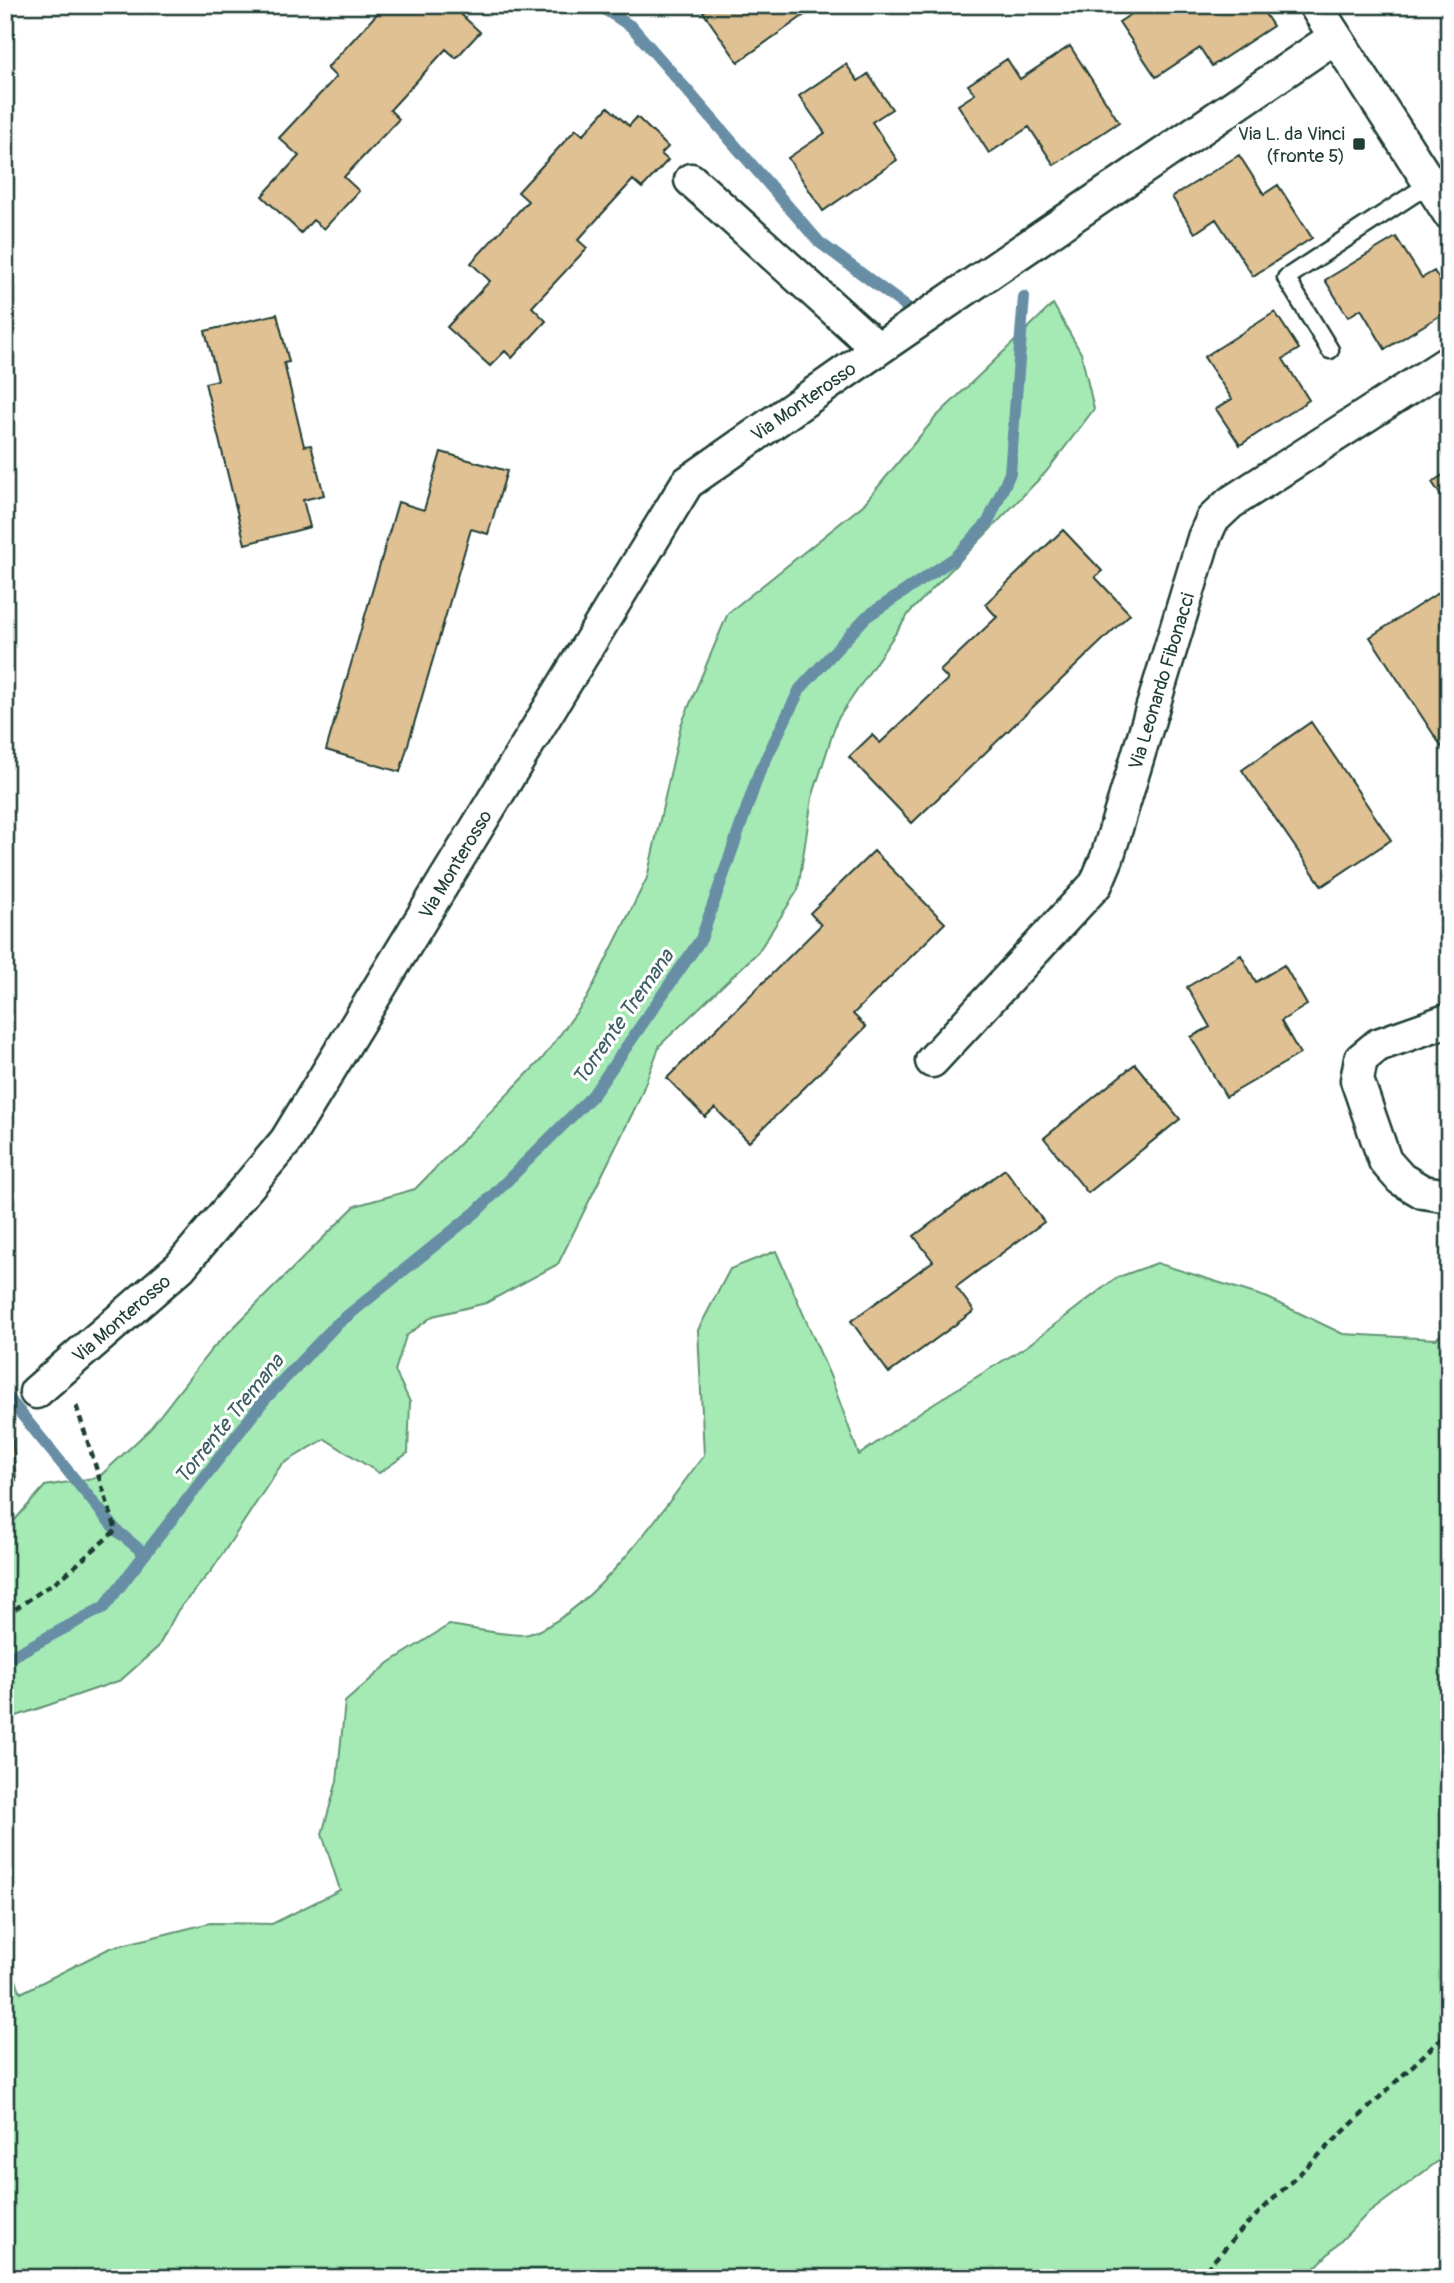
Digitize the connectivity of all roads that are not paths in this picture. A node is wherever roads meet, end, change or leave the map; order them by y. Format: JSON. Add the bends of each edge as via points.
{"nodes":[{"id":1,"x":1315,"y":5,"type":"edge"},
{"id":2,"x":1335,"y":37,"type":"junction"},
{"id":3,"x":691,"y":180,"type":"dead end"},
{"id":4,"x":1429,"y":184,"type":"junction"},
{"id":5,"x":1449,"y":214,"type":"edge"},
{"id":6,"x":878,"y":349,"type":"junction"},
{"id":7,"x":1330,"y":351,"type":"dead end"},
{"id":8,"x":1449,"y":362,"type":"edge"},
{"id":9,"x":1449,"y":1020,"type":"edge"},
{"id":10,"x":932,"y":1061,"type":"dead end"},
{"id":11,"x":1449,"y":1196,"type":"edge"},
{"id":12,"x":36,"y":1392,"type":"dead end"}],
"edges":[{"from":1,"to":2,"type":"street"},
{"from":2,"to":4,"type":"street"},
{"from":2,"to":6,"type":"street","name":"Via Monterosso"},
{"from":3,"to":6,"type":"street","name":"Via Monterosso"},
{"from":4,"to":5,"type":"street"},
{"from":4,"to":7,"type":"lane","via":[[1286,278]]},
{"from":6,"to":12,"type":"street","name":"Via Monterosso","via":[[687,483],[286,1141],[180,1267]]},
{"from":8,"to":10,"type":"street","name":"Via Leonardo Fibonacci","via":[[1230,503],[1212,520],[1096,884]]},
{"from":9,"to":11,"type":"street","via":[[1378,1045],[1362,1059],[1357,1080],[1385,1161],[1401,1179],[1423,1192]]}]}
